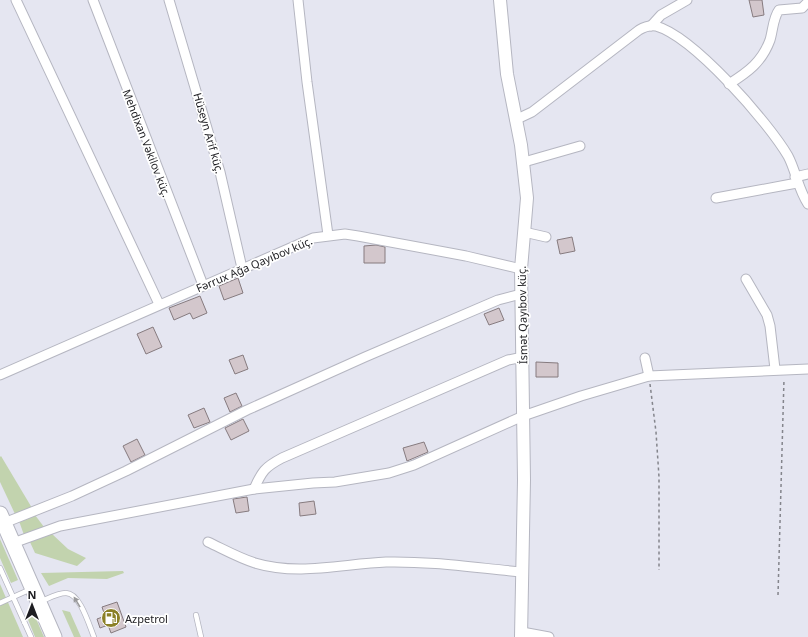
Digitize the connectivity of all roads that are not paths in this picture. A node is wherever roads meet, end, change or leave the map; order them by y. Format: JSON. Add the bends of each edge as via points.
{"nodes":[{"id":1,"x":16,"y":0,"type":"edge"},
{"id":2,"x":92,"y":0,"type":"edge"},
{"id":3,"x":169,"y":0,"type":"edge"},
{"id":4,"x":298,"y":0,"type":"edge"},
{"id":5,"x":500,"y":0,"type":"edge"},
{"id":6,"x":687,"y":0,"type":"edge"},
{"id":7,"x":808,"y":2,"type":"edge"},
{"id":8,"x":652,"y":26,"type":"junction"},
{"id":9,"x":729,"y":84,"type":"junction"},
{"id":10,"x":515,"y":120,"type":"junction"},
{"id":11,"x":580,"y":146,"type":"dead end"},
{"id":12,"x":524,"y":162,"type":"junction"},
{"id":13,"x":808,"y":174,"type":"edge"},
{"id":14,"x":796,"y":180,"type":"junction"},
{"id":15,"x":716,"y":198,"type":"dead end"},
{"id":16,"x":808,"y":204,"type":"edge"},
{"id":17,"x":524,"y":232,"type":"junction"},
{"id":18,"x":328,"y":235,"type":"junction"},
{"id":19,"x":546,"y":237,"type":"dead end"},
{"id":20,"x":242,"y":268,"type":"junction"},
{"id":21,"x":521,"y":269,"type":"junction"},
{"id":22,"x":746,"y":279,"type":"dead end"},
{"id":23,"x":203,"y":285,"type":"junction"},
{"id":24,"x":521,"y":294,"type":"junction"},
{"id":25,"x":159,"y":304,"type":"junction"},
{"id":26,"x":523,"y":357,"type":"junction"},
{"id":27,"x":645,"y":358,"type":"dead end"},
{"id":28,"x":779,"y":369,"type":"junction"},
{"id":29,"x":808,"y":369,"type":"edge"},
{"id":30,"x":0,"y":375,"type":"edge"},
{"id":31,"x":649,"y":376,"type":"junction"},
{"id":32,"x":523,"y":416,"type":"junction"},
{"id":33,"x":254,"y":489,"type":"junction"},
{"id":34,"x":2,"y":518,"type":"edge"},
{"id":35,"x":208,"y":542,"type":"dead end"},
{"id":36,"x":13,"y":543,"type":"junction"},
{"id":37,"x":0,"y":568,"type":"edge"},
{"id":38,"x":522,"y":572,"type":"junction"},
{"id":39,"x":33,"y":588,"type":"junction"},
{"id":40,"x":13,"y":597,"type":"junction"},
{"id":41,"x":0,"y":602,"type":"edge"},
{"id":42,"x":39,"y":602,"type":"junction"},
{"id":43,"x":196,"y":615,"type":"dead end"},
{"id":44,"x":522,"y":635,"type":"edge"},
{"id":45,"x":31,"y":637,"type":"edge"},
{"id":46,"x":54,"y":637,"type":"edge"},
{"id":47,"x":94,"y":637,"type":"edge"},
{"id":48,"x":201,"y":637,"type":"edge"},
{"id":49,"x":550,"y":637,"type":"edge"}],
"edges":[{"from":1,"to":25,"type":"street"},
{"from":2,"to":23,"type":"street","name":"Mehdixan Vəkilov küç."},
{"from":3,"to":20,"type":"street","name":"Hüseyn Arif küç.","via":[[220,172]]},
{"from":4,"to":18,"type":"street"},
{"from":5,"to":10,"type":"street","name":"İsmət Qayıbov küç.","via":[[507,74]]},
{"from":6,"to":8,"type":"street","via":[[662,15]]},
{"from":7,"to":9,"type":"street","via":[[802,8],[779,10],[770,40],[760,60],[751,70]]},
{"from":8,"to":9,"type":"street","via":[[691,47]]},
{"from":8,"to":10,"type":"street","via":[[639,30],[532,112]]},
{"from":9,"to":14,"type":"street","via":[[788,157]]},
{"from":10,"to":12,"type":"street","name":"İsmət Qayıbov küç."},
{"from":11,"to":12,"type":"street"},
{"from":12,"to":17,"type":"street","name":"İsmət Qayıbov küç.","via":[[527,198]]},
{"from":13,"to":14,"type":"street"},
{"from":14,"to":15,"type":"street"},
{"from":14,"to":16,"type":"street"},
{"from":17,"to":19,"type":"street"},
{"from":17,"to":21,"type":"street","name":"İsmət Qayıbov küç."},
{"from":18,"to":20,"type":"street","name":"Fərrux Ağa Qayıbov küç.","via":[[313,238]]},
{"from":18,"to":21,"type":"street","name":"Fərrux Ağa Qayıbov küç.","via":[[358,236]]},
{"from":20,"to":23,"type":"street","name":"Fərrux Ağa Qayıbov küç."},
{"from":21,"to":24,"type":"street","name":"İsmət Qayıbov küç."},
{"from":22,"to":28,"type":"street","via":[[767,315]]},
{"from":23,"to":25,"type":"street","name":"Fərrux Ağa Qayıbov küç."},
{"from":24,"to":26,"type":"street","name":"İsmət Qayıbov küç."},
{"from":24,"to":34,"type":"street","via":[[498,300],[246,410],[72,496]]},
{"from":25,"to":30,"type":"street","name":"Fərrux Ağa Qayıbov küç."},
{"from":26,"to":32,"type":"street","name":"İsmət Qayıbov küç."},
{"from":26,"to":33,"type":"street","via":[[508,360],[269,464],[262,471]]},
{"from":27,"to":31,"type":"street"},
{"from":28,"to":29,"type":"street"},
{"from":28,"to":31,"type":"street"},
{"from":31,"to":32,"type":"street"},
{"from":32,"to":33,"type":"street","via":[[414,465],[389,473],[335,482]]},
{"from":32,"to":38,"type":"street","name":"İsmət Qayıbov küç."},
{"from":33,"to":36,"type":"street","via":[[60,526]]},
{"from":34,"to":36,"type":"main road"},
{"from":35,"to":38,"type":"street","via":[[256,563],[281,568],[314,569],[385,562]]},
{"from":36,"to":39,"type":"main road"},
{"from":37,"to":40,"type":"lane"},
{"from":38,"to":44,"type":"street","name":"İsmət Qayıbov küç."},
{"from":39,"to":40,"type":"lane"},
{"from":39,"to":42,"type":"main road"},
{"from":40,"to":41,"type":"lane"},
{"from":40,"to":45,"type":"lane"},
{"from":42,"to":46,"type":"main road"},
{"from":47,"to":42,"type":"lane","one_way":true,"via":[[77,598],[71,594],[65,593]]},
{"from":43,"to":48,"type":"lane"},
{"from":44,"to":49,"type":"street"}]}
